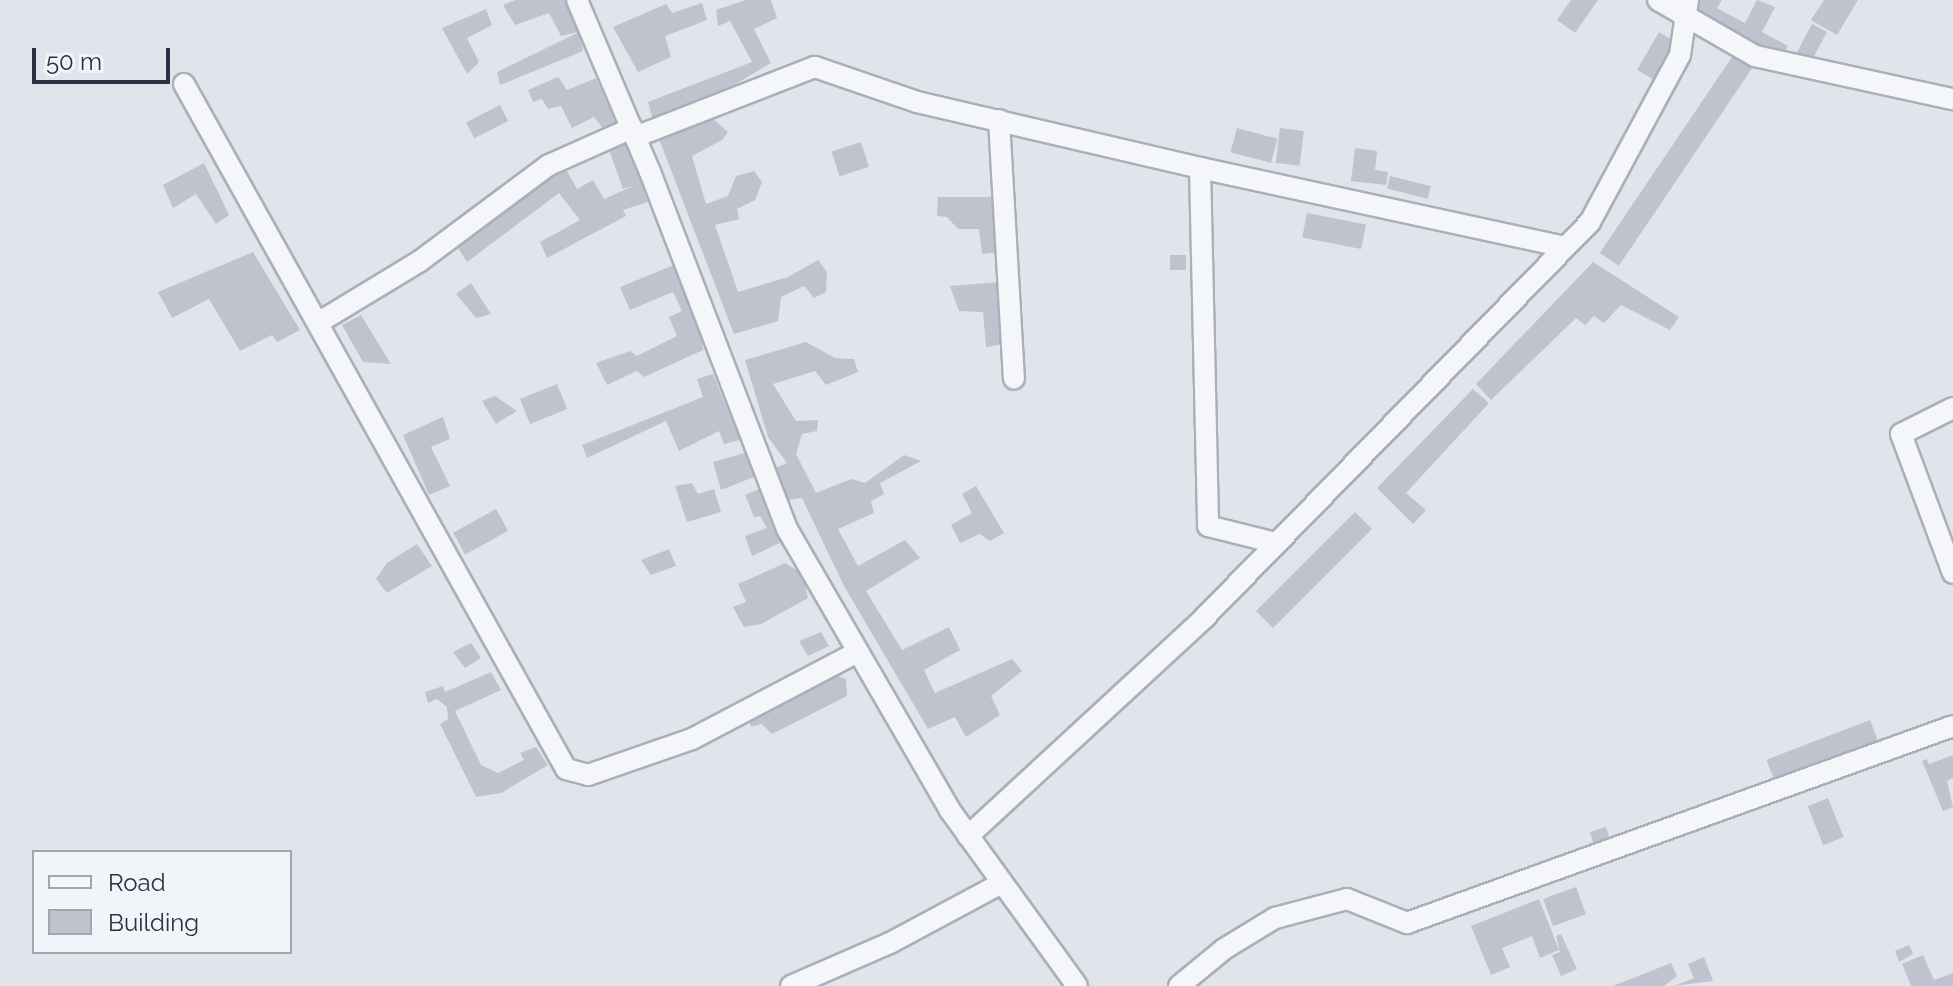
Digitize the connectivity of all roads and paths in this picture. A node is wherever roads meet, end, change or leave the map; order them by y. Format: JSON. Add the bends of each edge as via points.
{"nodes":[{"id":1,"x":577,"y":0,"type":"edge"},
{"id":2,"x":1658,"y":0,"type":"edge"},
{"id":3,"x":1686,"y":6,"type":"edge"},
{"id":4,"x":184,"y":84,"type":"dead end"},
{"id":5,"x":1953,"y":99,"type":"edge"},
{"id":6,"x":999,"y":120,"type":"junction"},
{"id":7,"x":634,"y":133,"type":"junction"},
{"id":8,"x":1200,"y":168,"type":"junction"},
{"id":9,"x":1565,"y":247,"type":"junction"},
{"id":10,"x":321,"y":321,"type":"junction"},
{"id":11,"x":1014,"y":379,"type":"dead end"},
{"id":12,"x":1953,"y":408,"type":"edge"},
{"id":13,"x":1276,"y":543,"type":"junction"},
{"id":14,"x":1953,"y":573,"type":"edge"},
{"id":15,"x":858,"y":652,"type":"junction"},
{"id":16,"x":1953,"y":726,"type":"edge"},
{"id":17,"x":968,"y":836,"type":"junction"},
{"id":18,"x":1002,"y":883,"type":"junction"},
{"id":19,"x":791,"y":986,"type":"edge"},
{"id":20,"x":1077,"y":986,"type":"edge"},
{"id":21,"x":1179,"y":986,"type":"edge"}],
"edges":[{"from":1,"to":7,"type":"street"},
{"from":2,"to":3,"type":"street"},
{"from":3,"to":5,"type":"street","via":[[1755,56]]},
{"from":3,"to":9,"type":"street","via":[[1680,55],[1590,222]]},
{"from":4,"to":10,"type":"street"},
{"from":6,"to":7,"type":"street","via":[[917,102],[815,67]]},
{"from":6,"to":8,"type":"street"},
{"from":6,"to":11,"type":"street"},
{"from":7,"to":10,"type":"street","via":[[549,165],[420,261]]},
{"from":7,"to":15,"type":"street","via":[[787,529]]},
{"from":8,"to":9,"type":"street"},
{"from":8,"to":13,"type":"street","via":[[1208,526]]},
{"from":9,"to":13,"type":"street"},
{"from":10,"to":15,"type":"street","via":[[566,769],[588,775],[692,739]]},
{"from":12,"to":14,"type":"street","via":[[1901,434]]},
{"from":13,"to":17,"type":"street","via":[[1204,618]]},
{"from":15,"to":17,"type":"street"},
{"from":16,"to":21,"type":"street","via":[[1407,923],[1347,899],[1275,918],[1224,949]]},
{"from":17,"to":18,"type":"street"},
{"from":18,"to":19,"type":"street","via":[[890,943]]},
{"from":18,"to":20,"type":"street"}]}
